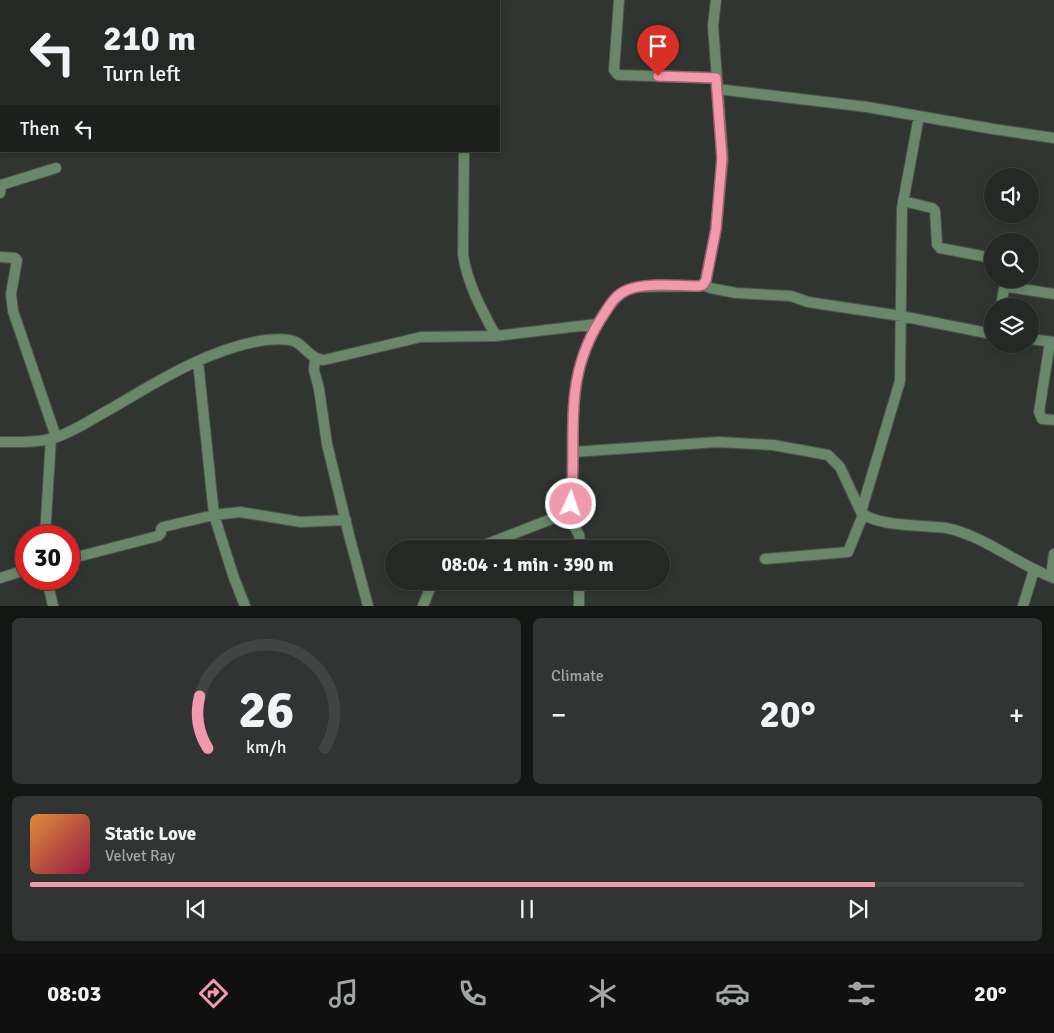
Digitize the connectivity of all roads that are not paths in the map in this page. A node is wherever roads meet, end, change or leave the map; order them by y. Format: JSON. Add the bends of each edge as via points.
{"nodes":[{"id":1,"x":619,"y":0,"type":"edge"},
{"id":2,"x":716,"y":0,"type":"edge"},
{"id":3,"x":716,"y":78,"type":"junction"},
{"id":4,"x":717,"y":89,"type":"junction"},
{"id":5,"x":919,"y":116,"type":"junction"},
{"id":6,"x":1054,"y":138,"type":"edge"},
{"id":7,"x":464,"y":152,"type":"edge"},
{"id":8,"x":56,"y":168,"type":"dead end"},
{"id":9,"x":0,"y":193,"type":"edge"},
{"id":10,"x":903,"y":201,"type":"junction"},
{"id":11,"x":0,"y":256,"type":"edge"},
{"id":12,"x":984,"y":256,"type":"edge"},
{"id":13,"x":703,"y":285,"type":"junction"},
{"id":14,"x":1054,"y":294,"type":"edge"},
{"id":15,"x":1002,"y":298,"type":"edge"},
{"id":16,"x":901,"y":316,"type":"junction"},
{"id":17,"x":597,"y":324,"type":"junction"},
{"id":18,"x":984,"y":332,"type":"edge"},
{"id":19,"x":496,"y":336,"type":"junction"},
{"id":20,"x":1039,"y":340,"type":"edge"},
{"id":21,"x":1052,"y":342,"type":"edge"},
{"id":22,"x":315,"y":359,"type":"junction"},
{"id":23,"x":198,"y":362,"type":"junction"},
{"id":24,"x":1054,"y":420,"type":"edge"},
{"id":25,"x":54,"y":438,"type":"junction"},
{"id":26,"x":0,"y":442,"type":"edge"},
{"id":27,"x":573,"y":452,"type":"junction"},
{"id":28,"x":567,"y":513,"type":"junction"},
{"id":29,"x":862,"y":514,"type":"junction"},
{"id":30,"x":214,"y":515,"type":"junction"},
{"id":31,"x":346,"y":520,"type":"junction"},
{"id":32,"x":46,"y":525,"type":"edge"},
{"id":33,"x":497,"y":540,"type":"edge"},
{"id":34,"x":580,"y":540,"type":"edge"},
{"id":35,"x":1054,"y":554,"type":"edge"},
{"id":36,"x":80,"y":556,"type":"edge"},
{"id":37,"x":765,"y":559,"type":"dead end"},
{"id":38,"x":1034,"y":570,"type":"junction"},
{"id":39,"x":15,"y":573,"type":"edge"},
{"id":40,"x":1052,"y":577,"type":"edge"},
{"id":41,"x":0,"y":578,"type":"edge"},
{"id":42,"x":49,"y":590,"type":"edge"},
{"id":43,"x":429,"y":590,"type":"edge"},
{"id":44,"x":579,"y":590,"type":"edge"},
{"id":45,"x":53,"y":606,"type":"edge"},
{"id":46,"x":245,"y":606,"type":"edge"},
{"id":47,"x":368,"y":606,"type":"edge"},
{"id":48,"x":423,"y":606,"type":"edge"},
{"id":49,"x":579,"y":606,"type":"edge"},
{"id":50,"x":1024,"y":606,"type":"edge"}],
"edges":[{"from":1,"to":3,"type":"street","via":[[615,74]]},
{"from":2,"to":3,"type":"street","via":[[713,26]]},
{"from":3,"to":4,"type":"street"},
{"from":4,"to":5,"type":"street"},
{"from":4,"to":13,"type":"street","via":[[722,158],[716,229]]},
{"from":5,"to":6,"type":"street"},
{"from":5,"to":10,"type":"street"},
{"from":7,"to":19,"type":"street","via":[[464,264],[483,313]]},
{"from":8,"to":9,"type":"street","via":[[1,186]]},
{"from":10,"to":12,"type":"street","via":[[932,208],[940,248]]},
{"from":10,"to":16,"type":"street"},
{"from":11,"to":25,"type":"street","via":[[17,260],[11,294],[13,311]]},
{"from":13,"to":16,"type":"street","via":[[750,294],[791,296],[808,302]]},
{"from":13,"to":17,"type":"street","via":[[628,289],[615,298]]},
{"from":14,"to":15,"type":"street","via":[[1009,287],[1004,290]]},
{"from":16,"to":18,"type":"street"},
{"from":16,"to":29,"type":"street","via":[[900,381]]},
{"from":17,"to":19,"type":"street"},
{"from":17,"to":27,"type":"street","via":[[577,375],[572,413]]},
{"from":19,"to":22,"type":"street","via":[[421,338],[324,360]]},
{"from":20,"to":21,"type":"street"},
{"from":21,"to":24,"type":"street","via":[[1039,412],[1042,419]]},
{"from":22,"to":23,"type":"street","via":[[295,342],[280,339],[245,344]]},
{"from":22,"to":31,"type":"street","via":[[314,370],[327,444]]},
{"from":23,"to":25,"type":"street","via":[[160,379]]},
{"from":23,"to":30,"type":"street"},
{"from":25,"to":26,"type":"street"},
{"from":25,"to":32,"type":"street"},
{"from":27,"to":28,"type":"street","via":[[571,504]]},
{"from":27,"to":29,"type":"street","via":[[718,442],[773,445],[819,453],[836,462]]},
{"from":28,"to":33,"type":"street"},
{"from":28,"to":34,"type":"street"},
{"from":29,"to":37,"type":"street","via":[[848,552]]},
{"from":29,"to":38,"type":"street","via":[[893,523],[955,530]]},
{"from":30,"to":31,"type":"street","via":[[240,512],[309,522]]},
{"from":30,"to":36,"type":"street","via":[[163,527],[158,536]]},
{"from":30,"to":46,"type":"street"},
{"from":31,"to":47,"type":"street"},
{"from":35,"to":40,"type":"street"},
{"from":38,"to":40,"type":"street"},
{"from":38,"to":50,"type":"street"},
{"from":39,"to":41,"type":"street"},
{"from":42,"to":45,"type":"street"},
{"from":43,"to":48,"type":"street"},
{"from":44,"to":49,"type":"street"}]}
